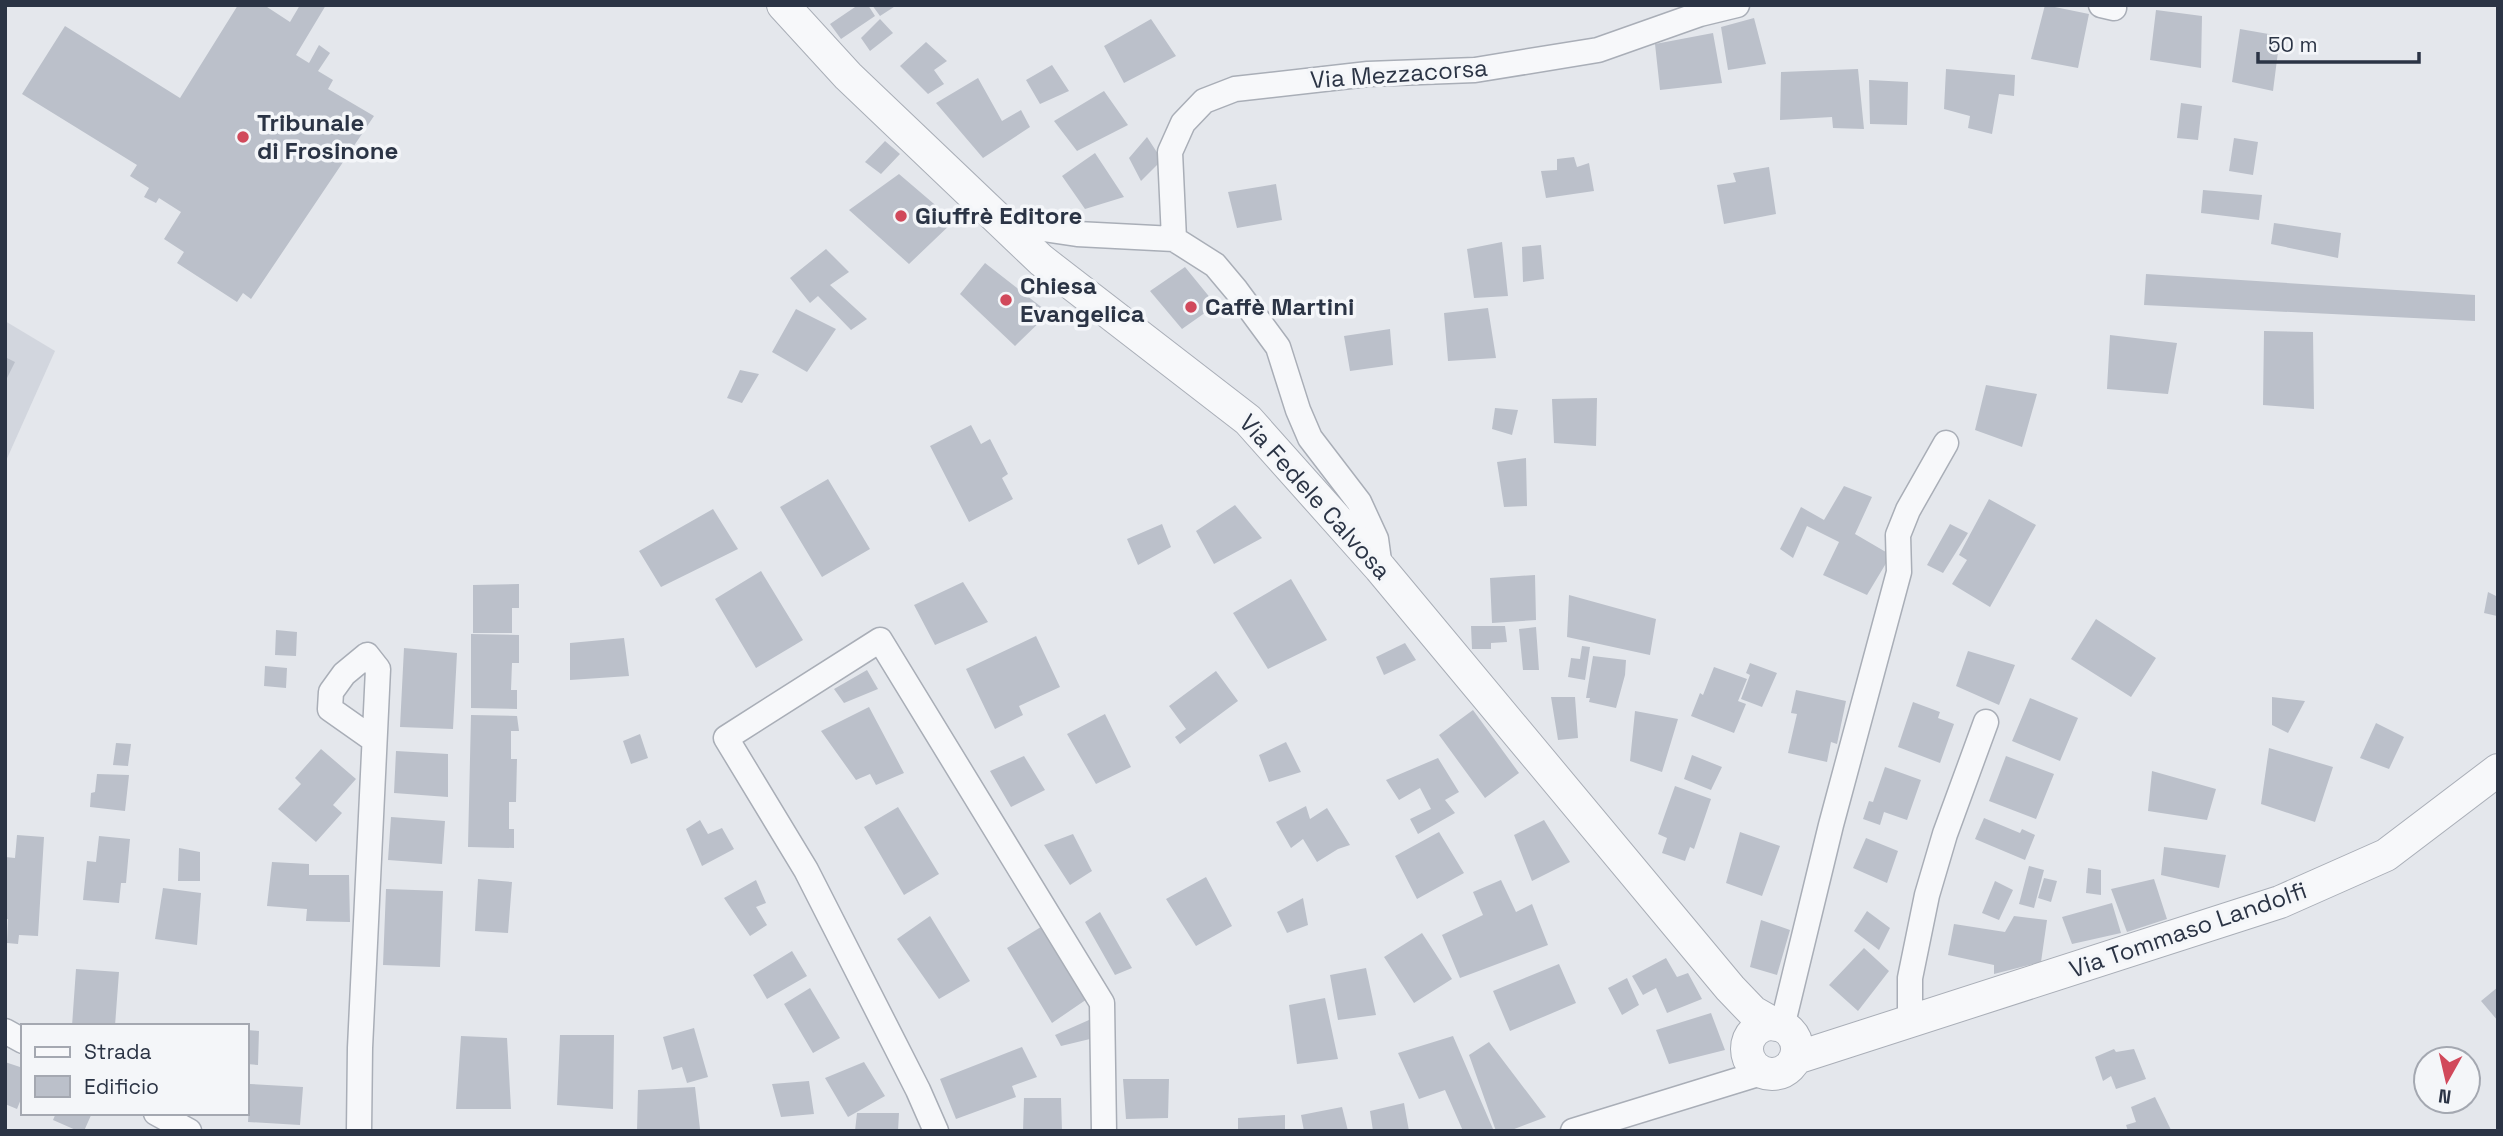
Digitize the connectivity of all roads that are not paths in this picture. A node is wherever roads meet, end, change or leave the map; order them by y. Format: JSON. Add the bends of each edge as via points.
{"nodes":[{"id":1,"x":783,"y":5,"type":"edge"},
{"id":2,"x":1737,"y":5,"type":"edge"},
{"id":3,"x":1003,"y":223,"type":"junction"},
{"id":4,"x":1174,"y":239,"type":"junction"},
{"id":5,"x":1946,"y":443,"type":"dead end"},
{"id":6,"x":1380,"y":568,"type":"junction"},
{"id":7,"x":1986,"y":722,"type":"dead end"},
{"id":8,"x":374,"y":740,"type":"dead end"},
{"id":9,"x":2498,"y":771,"type":"edge"},
{"id":10,"x":1730,"y":988,"type":"junction"},
{"id":11,"x":1910,"y":1022,"type":"junction"},
{"id":12,"x":5,"y":1031,"type":"edge"},
{"id":13,"x":1787,"y":1036,"type":"junction"},
{"id":14,"x":21,"y":1040,"type":"edge"},
{"id":15,"x":1752,"y":1058,"type":"junction"},
{"id":16,"x":160,"y":1115,"type":"edge"},
{"id":17,"x":189,"y":1131,"type":"edge"},
{"id":18,"x":359,"y":1131,"type":"edge"},
{"id":19,"x":936,"y":1131,"type":"edge"},
{"id":20,"x":1104,"y":1131,"type":"edge"},
{"id":21,"x":1573,"y":1131,"type":"edge"}],
"edges":[{"from":1,"to":3,"type":"street","name":"Via Fedele Calvosa","via":[[848,76]]},
{"from":2,"to":4,"type":"street","name":"Via Mezzacorsa","via":[[1598,50],[1475,70],[1368,74],[1235,89],[1204,101],[1183,123],[1170,152]]},
{"from":3,"to":4,"type":"street","via":[[1077,234]]},
{"from":3,"to":6,"type":"street","name":"Via Fedele Calvosa","via":[[1041,260],[1248,420]]},
{"from":4,"to":6,"type":"street","via":[[1215,265],[1278,347],[1310,438],[1359,502],[1376,540]]},
{"from":5,"to":13,"type":"street","via":[[1898,534],[1899,572],[1831,825]]},
{"from":6,"to":10,"type":"street","name":"Via Fedele Calvosa"},
{"from":7,"to":11,"type":"street","via":[[1927,895],[1910,978]]},
{"from":8,"to":18,"type":"street"},
{"from":9,"to":11,"type":"street","name":"Via Tommaso Landolfi","via":[[2386,855],[2280,902]]},
{"from":10,"to":13,"type":"street","name":"Via Fedele Calvosa","via":[[1753,1012]]},
{"from":10,"to":15,"type":"street","name":"Via Fedele Calvosa"},
{"from":11,"to":13,"type":"street","name":"Via Tommaso Landolfi","via":[[1854,1040]]},
{"from":12,"to":14,"type":"street"},
{"from":13,"to":15,"type":"street","via":[[1764,1025],[1756,1029]]},
{"from":13,"to":15,"type":"street","via":[[1786,1070],[1779,1074]]},
{"from":15,"to":21,"type":"street","via":[[1708,1088]]},
{"from":16,"to":17,"type":"street"},
{"from":19,"to":20,"type":"street","via":[[806,870],[726,738],[880,640],[1102,1003]]}]}
